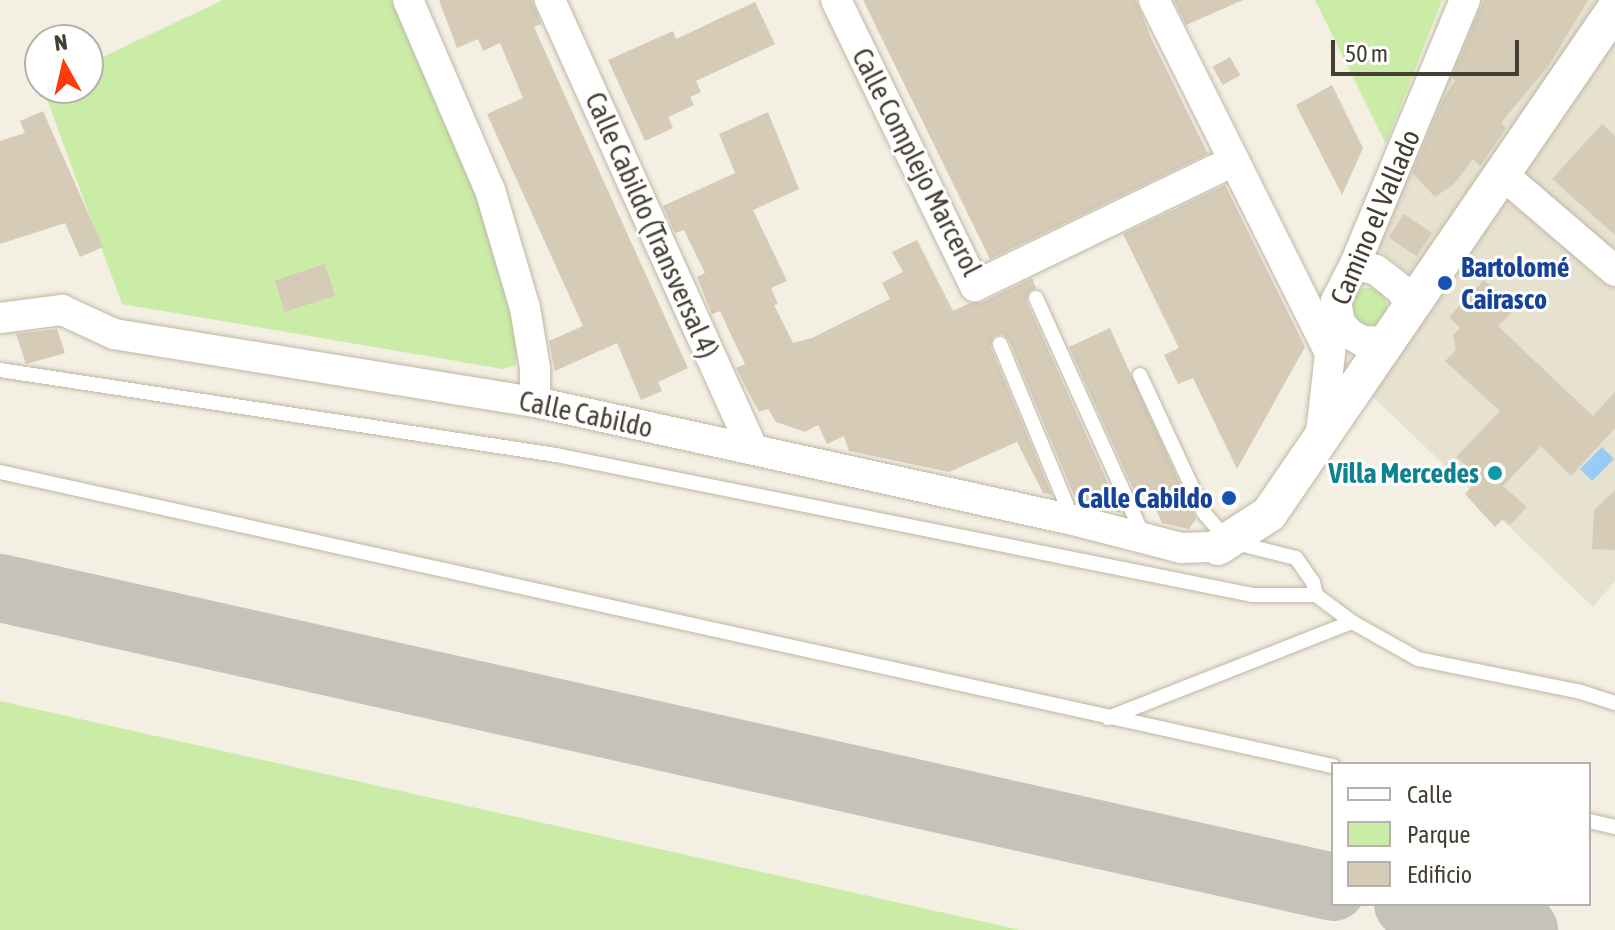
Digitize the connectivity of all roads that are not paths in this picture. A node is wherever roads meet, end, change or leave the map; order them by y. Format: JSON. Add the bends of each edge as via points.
{"nodes":[{"id":1,"x":408,"y":0,"type":"edge"},
{"id":2,"x":550,"y":0,"type":"edge"},
{"id":3,"x":836,"y":0,"type":"edge"},
{"id":4,"x":1154,"y":0,"type":"edge"},
{"id":5,"x":1465,"y":0,"type":"edge"},
{"id":6,"x":1610,"y":28,"type":"edge"},
{"id":7,"x":1234,"y":161,"type":"junction"},
{"id":8,"x":1502,"y":174,"type":"junction"},
{"id":9,"x":1355,"y":264,"type":"junction"},
{"id":10,"x":1615,"y":271,"type":"edge"},
{"id":11,"x":1303,"y":295,"type":"junction"},
{"id":12,"x":1036,"y":298,"type":"dead end"},
{"id":13,"x":1336,"y":301,"type":"junction"},
{"id":14,"x":1413,"y":307,"type":"junction"},
{"id":15,"x":0,"y":318,"type":"edge"},
{"id":16,"x":1388,"y":342,"type":"junction"},
{"id":17,"x":1000,"y":344,"type":"dead end"},
{"id":18,"x":1330,"y":353,"type":"junction"},
{"id":19,"x":0,"y":370,"type":"edge"},
{"id":20,"x":1140,"y":375,"type":"dead end"},
{"id":21,"x":535,"y":402,"type":"junction"},
{"id":22,"x":1320,"y":443,"type":"junction"},
{"id":23,"x":753,"y":449,"type":"junction"},
{"id":24,"x":0,"y":472,"type":"edge"},
{"id":25,"x":1073,"y":520,"type":"junction"},
{"id":26,"x":1144,"y":537,"type":"junction"},
{"id":27,"x":1223,"y":544,"type":"junction"},
{"id":28,"x":1316,"y":595,"type":"junction"},
{"id":29,"x":1352,"y":622,"type":"junction"},
{"id":30,"x":1615,"y":703,"type":"edge"},
{"id":31,"x":1107,"y":718,"type":"junction"},
{"id":32,"x":1331,"y":766,"type":"edge"},
{"id":33,"x":1591,"y":821,"type":"edge"},
{"id":34,"x":1615,"y":827,"type":"edge"}],
"edges":[{"from":1,"to":21,"type":"street","via":[[490,190],[525,308]]},
{"from":2,"to":23,"type":"street","name":"Calle Cabildo (Transversal 4)"},
{"from":3,"to":7,"type":"street","name":"Calle Complejo Marcerol","via":[[975,286]]},
{"from":4,"to":7,"type":"street"},
{"from":5,"to":9,"type":"street","name":"Camino el Vallado"},
{"from":6,"to":8,"type":"street"},
{"from":7,"to":11,"type":"street"},
{"from":8,"to":10,"type":"street"},
{"from":8,"to":14,"type":"street"},
{"from":9,"to":13,"type":"street","name":"Camino el Vallado"},
{"from":9,"to":14,"type":"street","via":[[1376,270]]},
{"from":11,"to":13,"type":"street"},
{"from":11,"to":18,"type":"street"},
{"from":12,"to":26,"type":"lane"},
{"from":13,"to":16,"type":"street","via":[[1340,323],[1350,334],[1362,341]]},
{"from":13,"to":18,"type":"street","name":"Camino el Vallado"},
{"from":14,"to":16,"type":"street"},
{"from":15,"to":21,"type":"street","name":"Calle Cabildo","via":[[62,310],[114,334]]},
{"from":16,"to":22,"type":"street"},
{"from":17,"to":25,"type":"lane"},
{"from":18,"to":22,"type":"street","name":"Camino el Vallado"},
{"from":19,"to":28,"type":"lane","via":[[556,455],[1252,595]]},
{"from":20,"to":27,"type":"lane"},
{"from":21,"to":23,"type":"street","name":"Calle Cabildo"},
{"from":22,"to":27,"type":"street","via":[[1269,514]]},
{"from":23,"to":25,"type":"street","name":"Calle Cabildo"},
{"from":24,"to":31,"type":"lane"},
{"from":25,"to":26,"type":"street","name":"Calle Cabildo"},
{"from":26,"to":27,"type":"street","name":"Calle Cabildo","via":[[1181,548]]},
{"from":27,"to":28,"type":"lane","via":[[1296,558]]},
{"from":28,"to":29,"type":"lane"},
{"from":29,"to":30,"type":"lane","via":[[1418,659]]},
{"from":29,"to":31,"type":"lane"},
{"from":31,"to":32,"type":"lane"},
{"from":33,"to":34,"type":"lane"}]}
